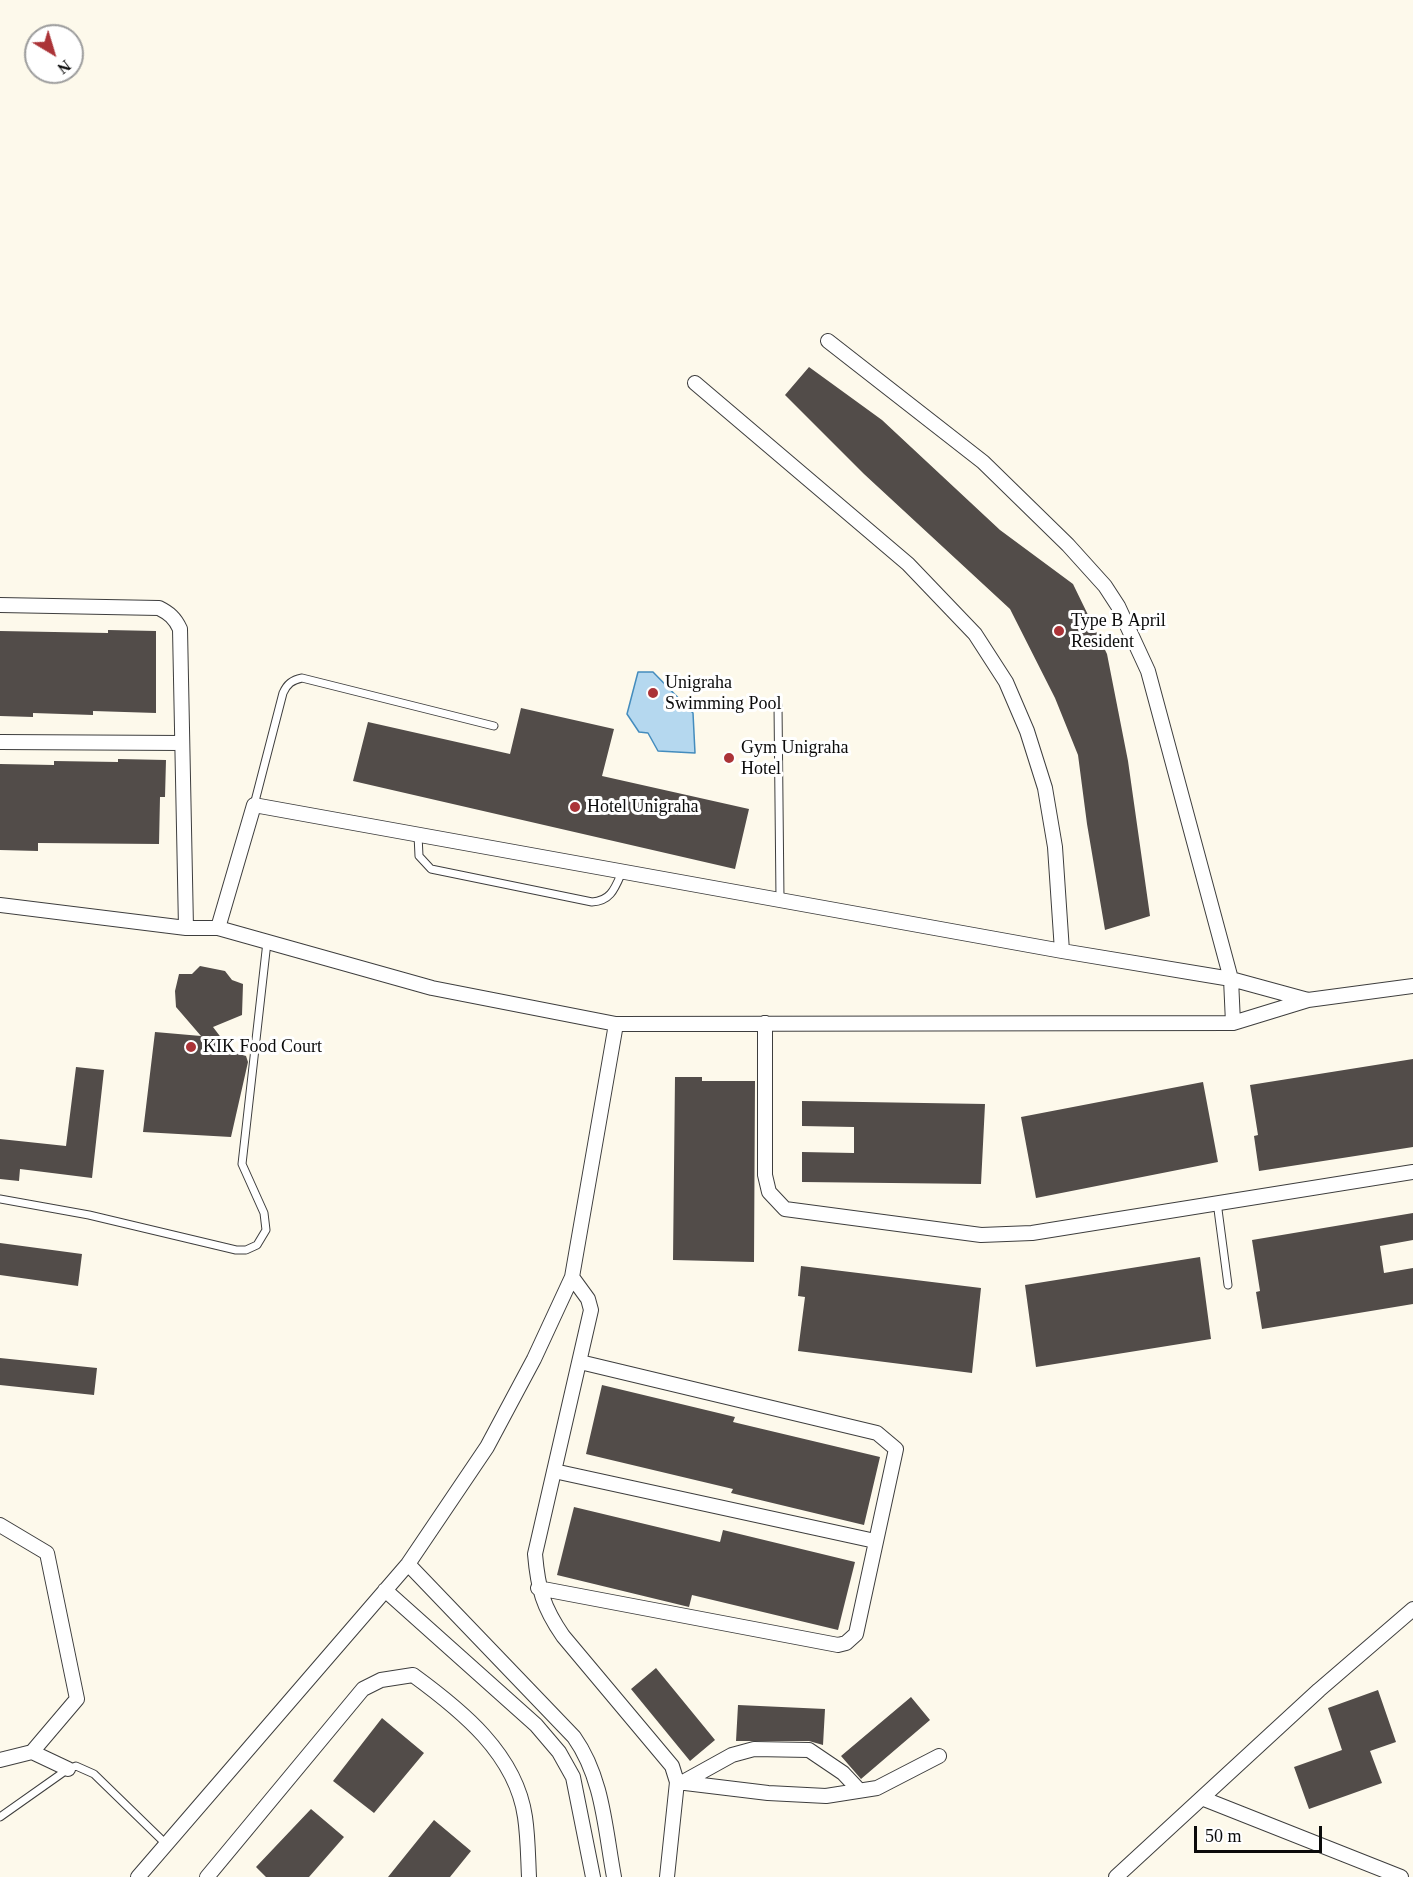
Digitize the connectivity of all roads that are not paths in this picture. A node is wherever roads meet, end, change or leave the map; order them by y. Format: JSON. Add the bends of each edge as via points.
{"nodes":[{"id":1,"x":828,"y":341,"type":"dead end"},
{"id":2,"x":695,"y":383,"type":"dead end"},
{"id":3,"x":0,"y":605,"type":"edge"},
{"id":4,"x":778,"y":705,"type":"dead end"},
{"id":5,"x":494,"y":726,"type":"dead end"},
{"id":6,"x":0,"y":742,"type":"edge"},
{"id":7,"x":182,"y":743,"type":"junction"},
{"id":8,"x":254,"y":805,"type":"junction"},
{"id":9,"x":418,"y":835,"type":"junction"},
{"id":10,"x":622,"y":872,"type":"junction"},
{"id":11,"x":780,"y":899,"type":"junction"},
{"id":12,"x":0,"y":905,"type":"edge"},
{"id":13,"x":186,"y":928,"type":"junction"},
{"id":14,"x":218,"y":928,"type":"junction"},
{"id":15,"x":267,"y":942,"type":"junction"},
{"id":16,"x":1062,"y":951,"type":"junction"},
{"id":17,"x":1231,"y":979,"type":"junction"},
{"id":18,"x":1413,"y":986,"type":"edge"},
{"id":19,"x":1308,"y":1000,"type":"junction"},
{"id":20,"x":765,"y":1023,"type":"junction"},
{"id":21,"x":1233,"y":1023,"type":"junction"},
{"id":22,"x":616,"y":1024,"type":"junction"},
{"id":23,"x":1413,"y":1172,"type":"edge"},
{"id":24,"x":0,"y":1199,"type":"edge"},
{"id":25,"x":1217,"y":1202,"type":"junction"},
{"id":26,"x":572,"y":1277,"type":"junction"},
{"id":27,"x":1228,"y":1286,"type":"dead end"},
{"id":28,"x":580,"y":1362,"type":"junction"},
{"id":29,"x":554,"y":1472,"type":"junction"},
{"id":30,"x":0,"y":1525,"type":"edge"},
{"id":31,"x":875,"y":1541,"type":"junction"},
{"id":32,"x":408,"y":1564,"type":"junction"},
{"id":33,"x":538,"y":1588,"type":"junction"},
{"id":34,"x":385,"y":1590,"type":"junction"},
{"id":35,"x":1413,"y":1610,"type":"edge"},
{"id":36,"x":32,"y":1752,"type":"junction"},
{"id":37,"x":939,"y":1756,"type":"dead end"},
{"id":38,"x":0,"y":1760,"type":"edge"},
{"id":39,"x":68,"y":1768,"type":"junction"},
{"id":40,"x":681,"y":1781,"type":"junction"},
{"id":41,"x":859,"y":1791,"type":"junction"},
{"id":42,"x":1204,"y":1799,"type":"junction"},
{"id":43,"x":0,"y":1817,"type":"edge"},
{"id":44,"x":166,"y":1844,"type":"junction"},
{"id":45,"x":138,"y":1877,"type":"edge"},
{"id":46,"x":207,"y":1877,"type":"edge"},
{"id":47,"x":529,"y":1877,"type":"edge"},
{"id":48,"x":593,"y":1877,"type":"edge"},
{"id":49,"x":614,"y":1877,"type":"edge"},
{"id":50,"x":667,"y":1877,"type":"edge"},
{"id":51,"x":1116,"y":1877,"type":"edge"},
{"id":52,"x":1401,"y":1877,"type":"edge"}],
"edges":[{"from":1,"to":17,"type":"street","via":[[983,462],[1068,545],[1118,606],[1148,671]]},
{"from":2,"to":16,"type":"street","via":[[908,564],[975,634],[1006,682],[1045,788],[1055,847]]},
{"from":3,"to":7,"type":"street","via":[[159,608],[169,613],[180,629]]},
{"from":4,"to":11,"type":"lane"},
{"from":5,"to":8,"type":"lane","via":[[302,678],[295,680],[283,693]]},
{"from":6,"to":7,"type":"street"},
{"from":7,"to":13,"type":"street"},
{"from":8,"to":9,"type":"street"},
{"from":8,"to":14,"type":"street"},
{"from":9,"to":10,"type":"street"},
{"from":9,"to":10,"type":"lane","via":[[419,856],[431,869],[591,902],[614,892]]},
{"from":10,"to":11,"type":"street"},
{"from":11,"to":16,"type":"street"},
{"from":12,"to":13,"type":"street"},
{"from":13,"to":14,"type":"street"},
{"from":14,"to":15,"type":"street"},
{"from":15,"to":22,"type":"street","via":[[432,988]]},
{"from":15,"to":24,"type":"lane","via":[[242,1164],[264,1213],[266,1230],[256,1245],[236,1250],[89,1215]]},
{"from":16,"to":17,"type":"street"},
{"from":17,"to":19,"type":"street"},
{"from":17,"to":21,"type":"street"},
{"from":18,"to":19,"type":"street"},
{"from":19,"to":21,"type":"street"},
{"from":20,"to":21,"type":"street"},
{"from":20,"to":22,"type":"street"},
{"from":20,"to":25,"type":"street","via":[[765,1175],[768,1192],[785,1209],[981,1235],[1032,1233]]},
{"from":22,"to":26,"type":"street"},
{"from":23,"to":25,"type":"street"},
{"from":25,"to":27,"type":"lane"},
{"from":26,"to":28,"type":"street","via":[[591,1310]]},
{"from":26,"to":32,"type":"street","via":[[487,1447]]},
{"from":28,"to":29,"type":"street"},
{"from":28,"to":31,"type":"street","via":[[878,1433],[896,1449]]},
{"from":29,"to":31,"type":"street"},
{"from":29,"to":33,"type":"street","via":[[535,1554]]},
{"from":30,"to":36,"type":"street","via":[[47,1553],[78,1699]]},
{"from":31,"to":33,"type":"street","via":[[856,1634],[838,1645]]},
{"from":32,"to":34,"type":"street"},
{"from":32,"to":49,"type":"street","via":[[574,1737],[586,1755],[597,1778]]},
{"from":33,"to":40,"type":"street","via":[[563,1636],[667,1758]]},
{"from":34,"to":44,"type":"street"},
{"from":34,"to":48,"type":"street","via":[[536,1725],[559,1752],[573,1777]]},
{"from":35,"to":42,"type":"street","via":[[1319,1690]]},
{"from":36,"to":38,"type":"street"},
{"from":36,"to":39,"type":"street"},
{"from":37,"to":41,"type":"street","via":[[877,1788]]},
{"from":39,"to":43,"type":"lane"},
{"from":39,"to":44,"type":"lane","via":[[85,1768],[94,1774]]},
{"from":40,"to":41,"type":"street","via":[[768,1793],[826,1796]]},
{"from":40,"to":41,"type":"street","via":[[732,1755],[754,1749],[809,1750],[843,1773]]},
{"from":40,"to":50,"type":"street"},
{"from":42,"to":51,"type":"street"},
{"from":42,"to":52,"type":"street"},
{"from":44,"to":45,"type":"street"},
{"from":46,"to":47,"type":"street","via":[[363,1689],[381,1680],[413,1676],[460,1710],[510,1772],[525,1816]]}]}
